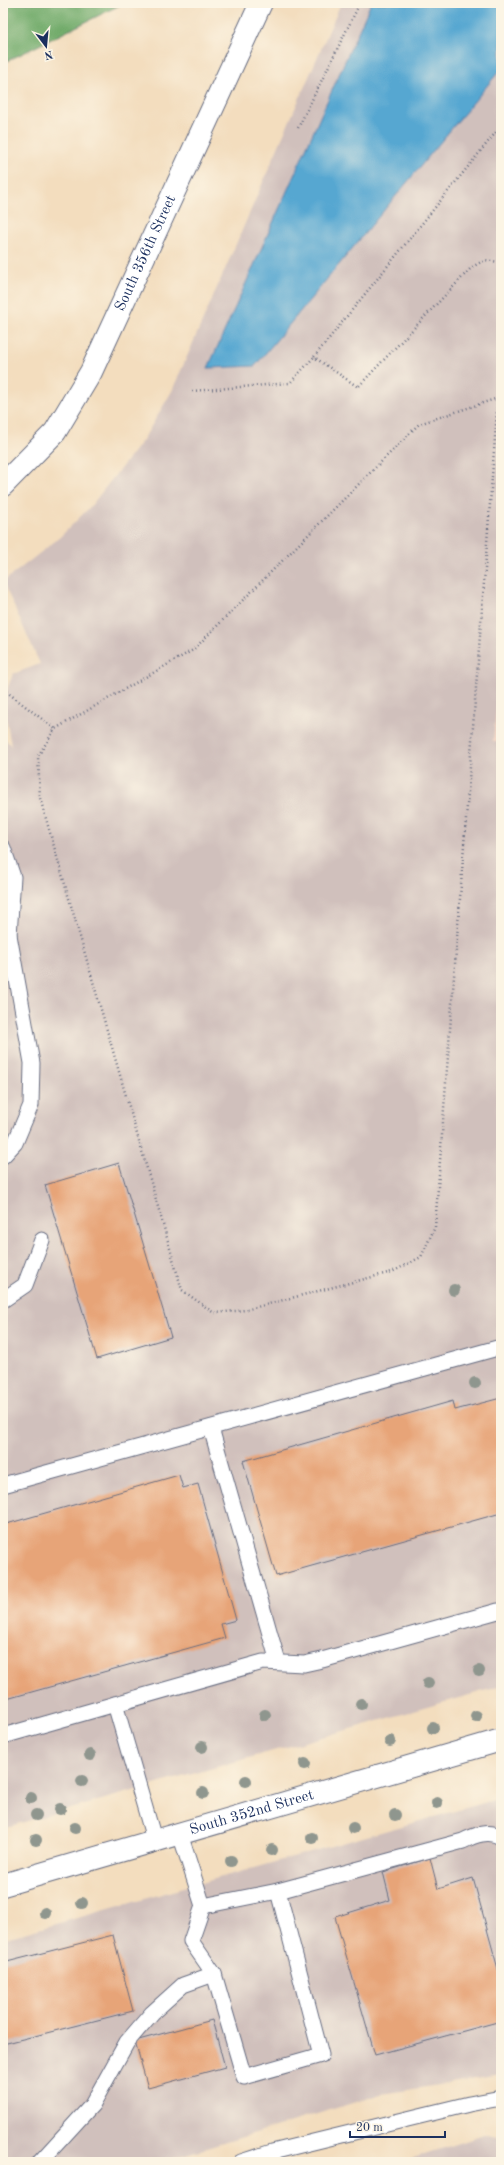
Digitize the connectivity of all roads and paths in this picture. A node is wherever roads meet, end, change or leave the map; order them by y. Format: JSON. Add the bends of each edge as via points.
{"nodes":[{"id":1,"x":260,"y":3,"type":"edge"},
{"id":2,"x":360,"y":3,"type":"edge"},
{"id":3,"x":501,"y":126,"type":"edge"},
{"id":4,"x":298,"y":128,"type":"dead end"},
{"id":5,"x":501,"y":265,"type":"edge"},
{"id":6,"x":314,"y":357,"type":"junction"},
{"id":7,"x":501,"y":364,"type":"edge"},
{"id":8,"x":192,"y":391,"type":"dead end"},
{"id":9,"x":498,"y":398,"type":"junction"},
{"id":10,"x":3,"y":485,"type":"edge"},
{"id":11,"x":3,"y":689,"type":"edge"},
{"id":12,"x":55,"y":729,"type":"junction"},
{"id":13,"x":3,"y":848,"type":"edge"},
{"id":14,"x":6,"y":934,"type":"edge"},
{"id":15,"x":3,"y":1156,"type":"edge"},
{"id":16,"x":42,"y":1240,"type":"dead end"},
{"id":17,"x":3,"y":1300,"type":"edge"},
{"id":18,"x":501,"y":1347,"type":"edge"},
{"id":19,"x":211,"y":1428,"type":"junction"},
{"id":20,"x":3,"y":1485,"type":"edge"},
{"id":21,"x":498,"y":1611,"type":"dead end"},
{"id":22,"x":278,"y":1662,"type":"junction"},
{"id":23,"x":115,"y":1704,"type":"junction"},
{"id":24,"x":3,"y":1736,"type":"edge"},
{"id":25,"x":501,"y":1740,"type":"edge"},
{"id":26,"x":180,"y":1834,"type":"junction"},
{"id":27,"x":501,"y":1836,"type":"edge"},
{"id":28,"x":154,"y":1839,"type":"junction"},
{"id":29,"x":3,"y":1885,"type":"edge"},
{"id":30,"x":278,"y":1891,"type":"junction"},
{"id":31,"x":203,"y":1906,"type":"junction"},
{"id":32,"x":214,"y":1974,"type":"junction"},
{"id":33,"x":501,"y":2098,"type":"edge"},
{"id":34,"x":40,"y":2162,"type":"edge"},
{"id":35,"x":240,"y":2162,"type":"edge"}],
"edges":[{"from":1,"to":10,"type":"main road","name":"South 356th Street","via":[[91,372],[55,432]]},
{"from":2,"to":4,"type":"path"},
{"from":3,"to":6,"type":"path"},
{"from":5,"to":6,"type":"path","via":[[500,262],[485,260],[472,267],[358,387]]},
{"from":6,"to":8,"type":"path","via":[[290,383]]},
{"from":7,"to":9,"type":"path"},
{"from":9,"to":12,"type":"path","via":[[419,424],[193,650]]},
{"from":9,"to":12,"type":"path","via":[[435,1227],[421,1257],[392,1272],[245,1310],[214,1313],[182,1290],[40,798],[38,756]]},
{"from":11,"to":12,"type":"path"},
{"from":13,"to":14,"type":"lane","via":[[13,877]]},
{"from":14,"to":15,"type":"lane","via":[[32,1063],[31,1105],[15,1143]]},
{"from":16,"to":17,"type":"lane","via":[[25,1284]]},
{"from":18,"to":19,"type":"lane"},
{"from":19,"to":20,"type":"lane"},
{"from":19,"to":22,"type":"lane"},
{"from":21,"to":22,"type":"lane","via":[[322,1660],[304,1664]]},
{"from":22,"to":23,"type":"lane","via":[[263,1662]]},
{"from":23,"to":24,"type":"lane"},
{"from":23,"to":28,"type":"lane"},
{"from":25,"to":26,"type":"main road","name":"South 352nd Street"},
{"from":26,"to":28,"type":"main road","name":"South 352nd Street"},
{"from":26,"to":31,"type":"lane"},
{"from":27,"to":30,"type":"lane","via":[[486,1833]]},
{"from":28,"to":29,"type":"main road","name":"South 352nd Street"},
{"from":30,"to":31,"type":"lane"},
{"from":30,"to":32,"type":"lane","via":[[321,2055],[244,2077]]},
{"from":31,"to":32,"type":"lane","via":[[191,1941]]},
{"from":32,"to":34,"type":"lane","via":[[183,1985],[152,2013],[127,2042],[92,2105]]},
{"from":33,"to":35,"type":"lane","via":[[295,2146]]}]}
